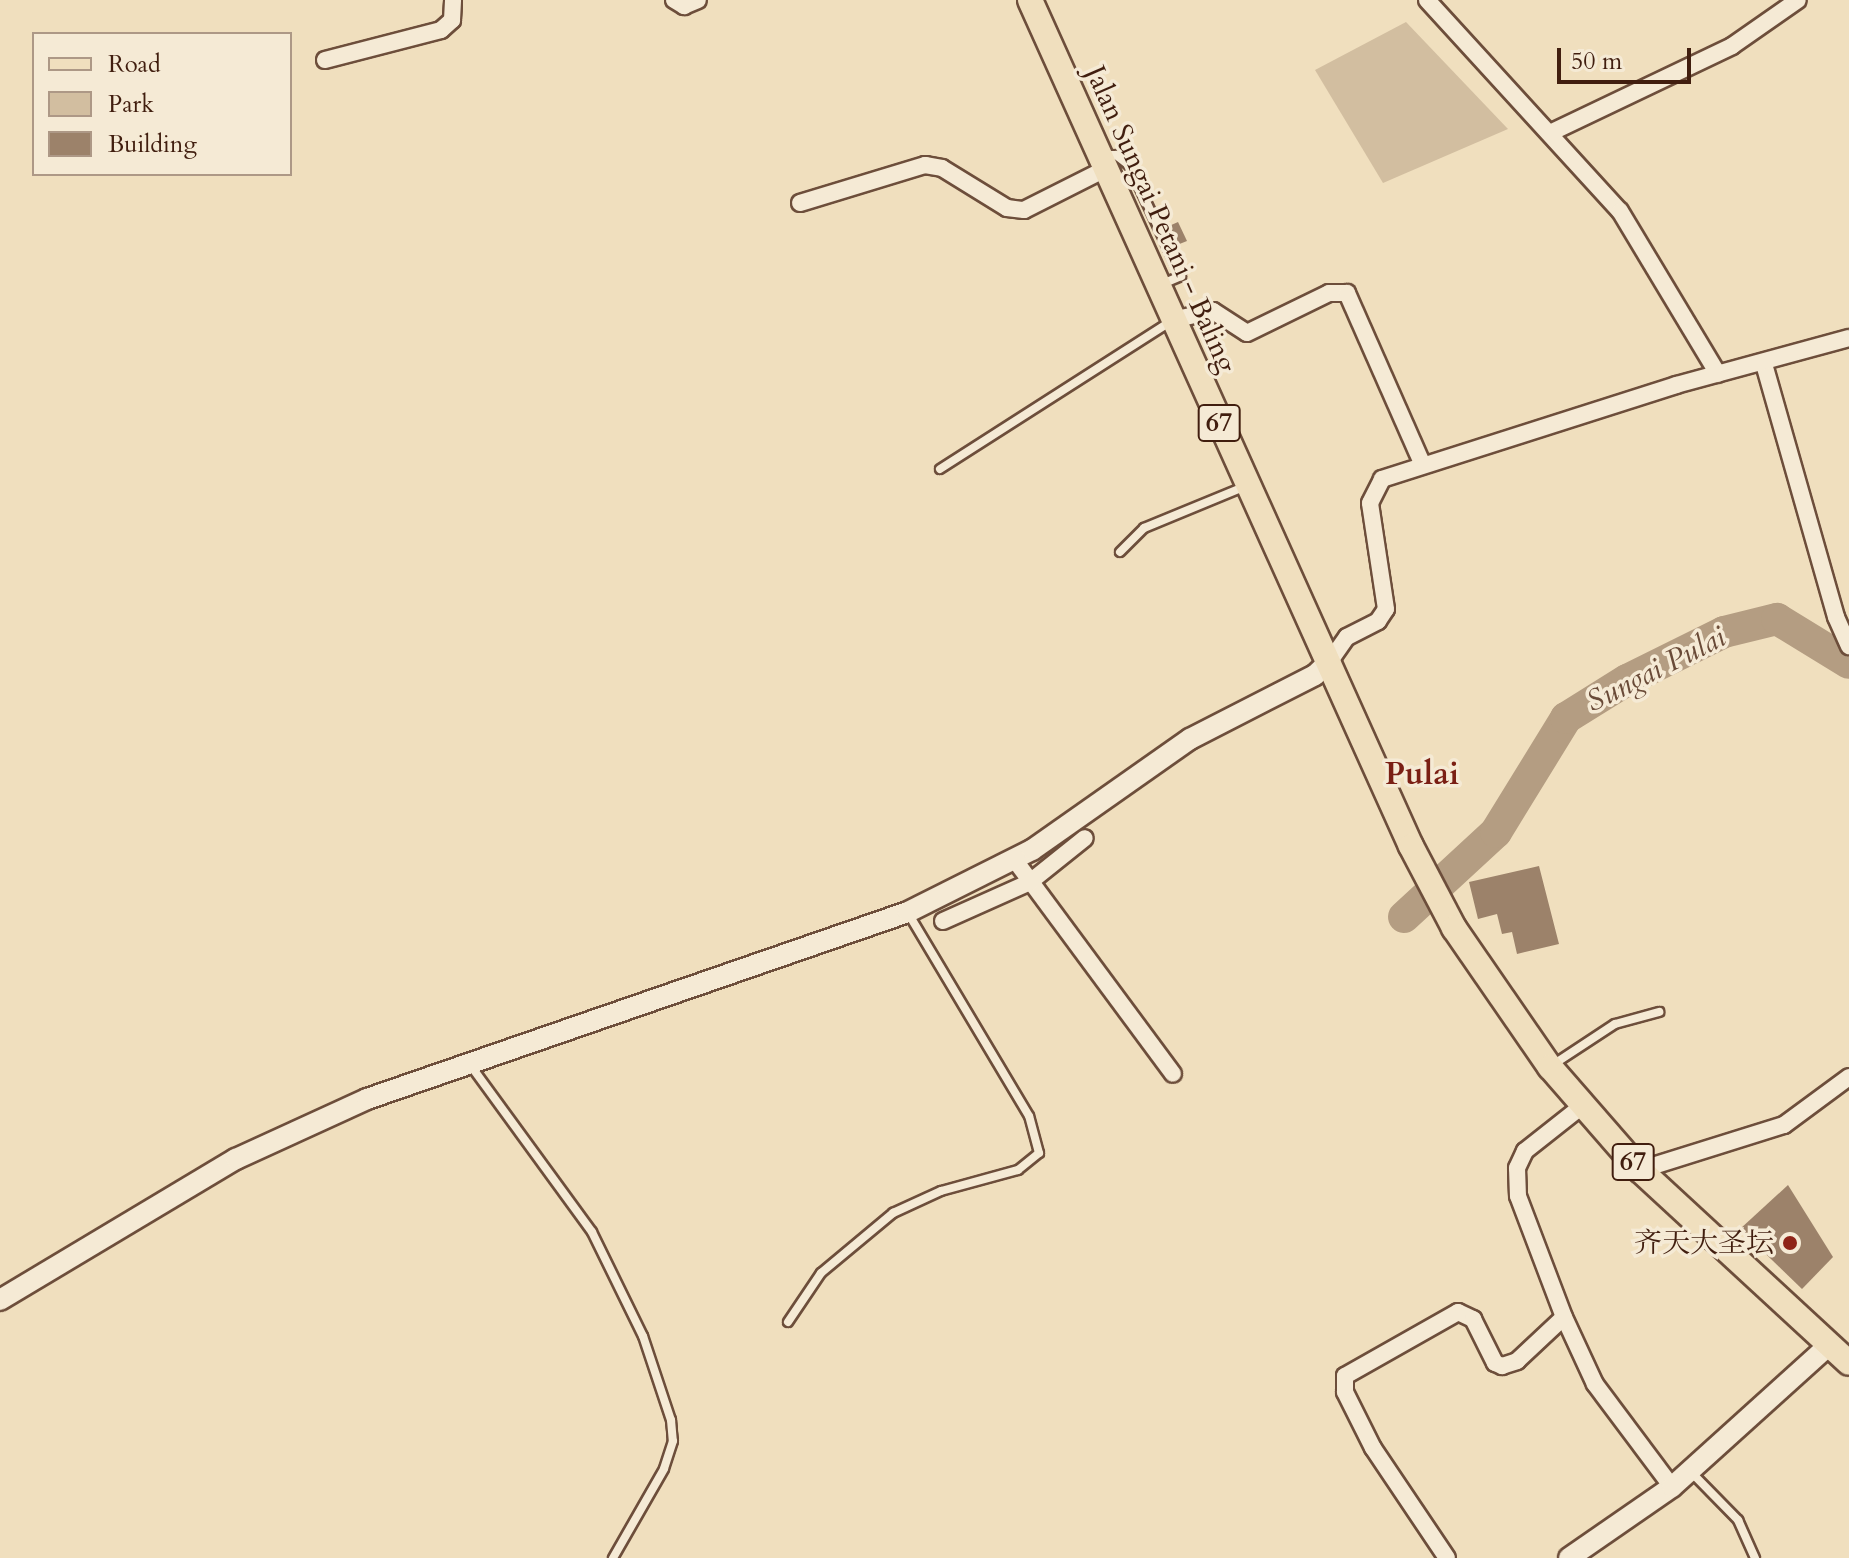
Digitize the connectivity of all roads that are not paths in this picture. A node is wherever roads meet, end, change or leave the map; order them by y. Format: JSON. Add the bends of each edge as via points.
{"nodes":[{"id":1,"x":453,"y":0,"type":"edge"},
{"id":2,"x":674,"y":0,"type":"edge"},
{"id":3,"x":698,"y":0,"type":"edge"},
{"id":4,"x":1030,"y":0,"type":"edge"},
{"id":5,"x":1427,"y":0,"type":"edge"},
{"id":6,"x":1798,"y":0,"type":"edge"},
{"id":7,"x":325,"y":60,"type":"dead end"},
{"id":8,"x":1550,"y":133,"type":"junction"},
{"id":9,"x":1105,"y":162,"type":"junction"},
{"id":10,"x":800,"y":203,"type":"dead end"},
{"id":11,"x":1172,"y":320,"type":"junction"},
{"id":12,"x":1849,"y":340,"type":"edge"},
{"id":13,"x":1764,"y":364,"type":"junction"},
{"id":14,"x":1718,"y":374,"type":"junction"},
{"id":15,"x":1423,"y":465,"type":"junction"},
{"id":16,"x":940,"y":469,"type":"dead end"},
{"id":17,"x":1247,"y":485,"type":"junction"},
{"id":18,"x":1120,"y":552,"type":"dead end"},
{"id":19,"x":1849,"y":646,"type":"edge"},
{"id":20,"x":1330,"y":661,"type":"junction"},
{"id":21,"x":1085,"y":838,"type":"dead end"},
{"id":22,"x":1014,"y":859,"type":"junction"},
{"id":23,"x":1030,"y":882,"type":"junction"},
{"id":24,"x":908,"y":912,"type":"junction"},
{"id":25,"x":943,"y":921,"type":"dead end"},
{"id":26,"x":1659,"y":1012,"type":"dead end"},
{"id":27,"x":471,"y":1065,"type":"junction"},
{"id":28,"x":1550,"y":1067,"type":"junction"},
{"id":29,"x":1173,"y":1074,"type":"dead end"},
{"id":30,"x":1849,"y":1077,"type":"edge"},
{"id":31,"x":1582,"y":1106,"type":"junction"},
{"id":32,"x":1640,"y":1170,"type":"junction"},
{"id":33,"x":0,"y":1300,"type":"edge"},
{"id":34,"x":1564,"y":1317,"type":"junction"},
{"id":35,"x":788,"y":1322,"type":"dead end"},
{"id":36,"x":1829,"y":1345,"type":"junction"},
{"id":37,"x":1849,"y":1363,"type":"edge"},
{"id":38,"x":1690,"y":1471,"type":"junction"},
{"id":39,"x":1672,"y":1487,"type":"junction"},
{"id":40,"x":613,"y":1558,"type":"edge"},
{"id":41,"x":1447,"y":1558,"type":"edge"},
{"id":42,"x":1569,"y":1558,"type":"edge"},
{"id":43,"x":1755,"y":1558,"type":"edge"}],
"edges":[{"from":1,"to":7,"type":"street","via":[[452,20],[441,30]]},
{"from":2,"to":3,"type":"street","via":[[684,6]]},
{"from":4,"to":9,"type":"main road","name":"Jalan Sungai Petani - Baling","number":"67"},
{"from":5,"to":8,"type":"street"},
{"from":6,"to":8,"type":"street","via":[[1742,41]]},
{"from":8,"to":14,"type":"street","via":[[1620,211]]},
{"from":9,"to":10,"type":"street","via":[[1024,210],[1007,208],[942,168],[925,165]]},
{"from":9,"to":11,"type":"main road","name":"Jalan Sungai Petani - Baling","number":"67"},
{"from":11,"to":15,"type":"street","via":[[1213,311],[1247,333],[1329,293],[1347,293]]},
{"from":11,"to":16,"type":"lane"},
{"from":11,"to":17,"type":"main road","name":"Jalan Sungai Petani - Baling","number":"67"},
{"from":12,"to":13,"type":"street"},
{"from":13,"to":14,"type":"street"},
{"from":13,"to":19,"type":"street","via":[[1836,617]]},
{"from":14,"to":15,"type":"street"},
{"from":15,"to":20,"type":"street","via":[[1388,475],[1371,494],[1386,609],[1378,621],[1347,637]]},
{"from":17,"to":18,"type":"lane","via":[[1144,528]]},
{"from":17,"to":20,"type":"main road","name":"Jalan Sungai Petani - Baling","number":"67"},
{"from":20,"to":22,"type":"street","via":[[1315,675],[1190,739]]},
{"from":20,"to":28,"type":"main road","name":"Jalan Sungai Petani - Baling","number":"67","via":[[1411,846],[1454,928]]},
{"from":21,"to":23,"type":"street"},
{"from":22,"to":23,"type":"street"},
{"from":22,"to":24,"type":"street"},
{"from":23,"to":25,"type":"street"},
{"from":23,"to":29,"type":"street"},
{"from":24,"to":27,"type":"street"},
{"from":24,"to":35,"type":"lane","via":[[1026,1109],[1039,1153],[1018,1170],[941,1191],[893,1213],[821,1273]]},
{"from":26,"to":28,"type":"lane","via":[[1592,1035]]},
{"from":27,"to":33,"type":"street","via":[[367,1099],[236,1159]]},
{"from":27,"to":40,"type":"lane","via":[[592,1232],[643,1336],[671,1420],[673,1441],[664,1469]]},
{"from":28,"to":31,"type":"main road","name":"Jalan Sungai Petani - Baling","number":"67"},
{"from":30,"to":32,"type":"street","via":[[1784,1125]]},
{"from":31,"to":32,"type":"main road","name":"Jalan Sungai Petani - Baling","number":"67"},
{"from":31,"to":34,"type":"street","via":[[1531,1144],[1517,1168],[1521,1207]]},
{"from":32,"to":36,"type":"main road","name":"Jalan Sungai Petani - Baling","number":"67"},
{"from":34,"to":39,"type":"street","via":[[1619,1423]]},
{"from":34,"to":41,"type":"street","via":[[1517,1361],[1502,1366],[1495,1363],[1473,1319],[1458,1312],[1345,1376],[1345,1392],[1373,1448]]},
{"from":36,"to":37,"type":"main road","name":"Jalan Sungai Petani - Baling","number":"67"},
{"from":36,"to":38,"type":"street"},
{"from":38,"to":39,"type":"street"},
{"from":38,"to":43,"type":"lane","via":[[1738,1520]]},
{"from":39,"to":42,"type":"street"}]}
